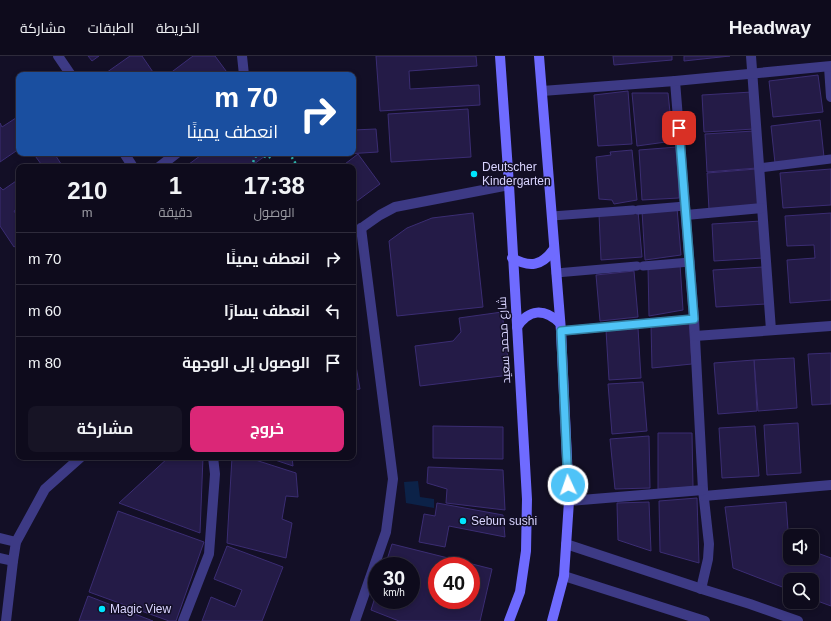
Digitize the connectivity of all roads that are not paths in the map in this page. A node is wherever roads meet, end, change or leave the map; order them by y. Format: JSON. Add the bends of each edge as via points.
{"nodes":[{"id":1,"x":58,"y":56,"type":"edge"},
{"id":2,"x":242,"y":56,"type":"edge"},
{"id":3,"x":500,"y":56,"type":"edge"},
{"id":4,"x":539,"y":56,"type":"edge"},
{"id":5,"x":751,"y":56,"type":"edge"},
{"id":6,"x":830,"y":67,"type":"edge"},
{"id":7,"x":69,"y":72,"type":"edge"},
{"id":8,"x":244,"y":72,"type":"edge"},
{"id":9,"x":752,"y":74,"type":"junction"},
{"id":10,"x":675,"y":81,"type":"junction"},
{"id":11,"x":542,"y":91,"type":"junction"},
{"id":12,"x":831,"y":97,"type":"edge"},
{"id":13,"x":173,"y":156,"type":"edge"},
{"id":14,"x":831,"y":158,"type":"edge"},
{"id":15,"x":163,"y":164,"type":"edge"},
{"id":16,"x":759,"y":168,"type":"junction"},
{"id":17,"x":509,"y":185,"type":"junction"},
{"id":18,"x":762,"y":208,"type":"junction"},
{"id":19,"x":686,"y":211,"type":"junction"},
{"id":20,"x":552,"y":216,"type":"junction"},
{"id":21,"x":357,"y":231,"type":"edge"},
{"id":22,"x":554,"y":249,"type":"junction"},
{"id":23,"x":512,"y":258,"type":"junction"},
{"id":24,"x":690,"y":262,"type":"junction"},
{"id":25,"x":556,"y":273,"type":"junction"},
{"id":26,"x":694,"y":319,"type":"junction"},
{"id":27,"x":831,"y":326,"type":"edge"},
{"id":28,"x":517,"y":327,"type":"junction"},
{"id":29,"x":560,"y":327,"type":"junction"},
{"id":30,"x":771,"y":330,"type":"junction"},
{"id":31,"x":695,"y":336,"type":"junction"},
{"id":32,"x":77,"y":460,"type":"edge"},
{"id":33,"x":213,"y":460,"type":"edge"},
{"id":34,"x":831,"y":485,"type":"edge"},
{"id":35,"x":704,"y":493,"type":"junction"},
{"id":36,"x":569,"y":501,"type":"junction"},
{"id":37,"x":0,"y":538,"type":"edge"},
{"id":38,"x":16,"y":542,"type":"junction"},
{"id":39,"x":566,"y":544,"type":"junction"},
{"id":40,"x":0,"y":558,"type":"edge"},
{"id":41,"x":13,"y":561,"type":"junction"},
{"id":42,"x":564,"y":576,"type":"junction"},
{"id":43,"x":701,"y":589,"type":"junction"},
{"id":44,"x":6,"y":621,"type":"edge"},
{"id":45,"x":183,"y":621,"type":"edge"},
{"id":46,"x":355,"y":621,"type":"edge"},
{"id":47,"x":509,"y":621,"type":"edge"},
{"id":48,"x":552,"y":621,"type":"edge"},
{"id":49,"x":705,"y":621,"type":"edge"},
{"id":50,"x":798,"y":621,"type":"edge"}],
"edges":[{"from":1,"to":7,"type":"street"},
{"from":2,"to":8,"type":"street"},
{"from":3,"to":17,"type":"street","name":"شارع محمد سعيد"},
{"from":4,"to":11,"type":"street"},
{"from":5,"to":9,"type":"street"},
{"from":6,"to":9,"type":"street"},
{"from":6,"to":12,"type":"street"},
{"from":9,"to":10,"type":"street"},
{"from":9,"to":16,"type":"street"},
{"from":10,"to":11,"type":"street"},
{"from":10,"to":19,"type":"street"},
{"from":11,"to":20,"type":"street"},
{"from":13,"to":15,"type":"street"},
{"from":14,"to":16,"type":"lane"},
{"from":16,"to":18,"type":"street"},
{"from":17,"to":21,"type":"street","via":[[395,207]]},
{"from":17,"to":23,"type":"street","name":"شارع محمد سعيد"},
{"from":18,"to":19,"type":"street"},
{"from":18,"to":30,"type":"street"},
{"from":19,"to":20,"type":"lane","via":[[636,210]]},
{"from":19,"to":24,"type":"street"},
{"from":20,"to":22,"type":"street"},
{"from":21,"to":46,"type":"street","via":[[393,479],[386,532]]},
{"from":22,"to":23,"type":"street","via":[[544,260],[531,264],[521,263]]},
{"from":22,"to":25,"type":"street"},
{"from":23,"to":28,"type":"street","name":"شارع محمد سعيد"},
{"from":24,"to":25,"type":"lane"},
{"from":24,"to":26,"type":"street"},
{"from":25,"to":29,"type":"street"},
{"from":26,"to":29,"type":"lane"},
{"from":26,"to":31,"type":"street"},
{"from":27,"to":30,"type":"street"},
{"from":28,"to":29,"type":"street","via":[[532,313],[542,312],[552,315]]},
{"from":28,"to":47,"type":"street","name":"شارع محمد سعيد","via":[[527,499],[526,551],[520,592]]},
{"from":29,"to":36,"type":"street"},
{"from":30,"to":31,"type":"street"},
{"from":31,"to":35,"type":"street"},
{"from":32,"to":38,"type":"street","via":[[45,489]]},
{"from":33,"to":45,"type":"street","via":[[215,474],[209,554]]},
{"from":34,"to":35,"type":"street"},
{"from":35,"to":36,"type":"street"},
{"from":35,"to":43,"type":"street","via":[[709,544]]},
{"from":36,"to":39,"type":"street"},
{"from":37,"to":38,"type":"street"},
{"from":38,"to":41,"type":"street"},
{"from":39,"to":42,"type":"street"},
{"from":39,"to":43,"type":"street"},
{"from":40,"to":41,"type":"street"},
{"from":41,"to":44,"type":"street"},
{"from":42,"to":48,"type":"street"},
{"from":42,"to":49,"type":"street"},
{"from":43,"to":50,"type":"street"}]}
